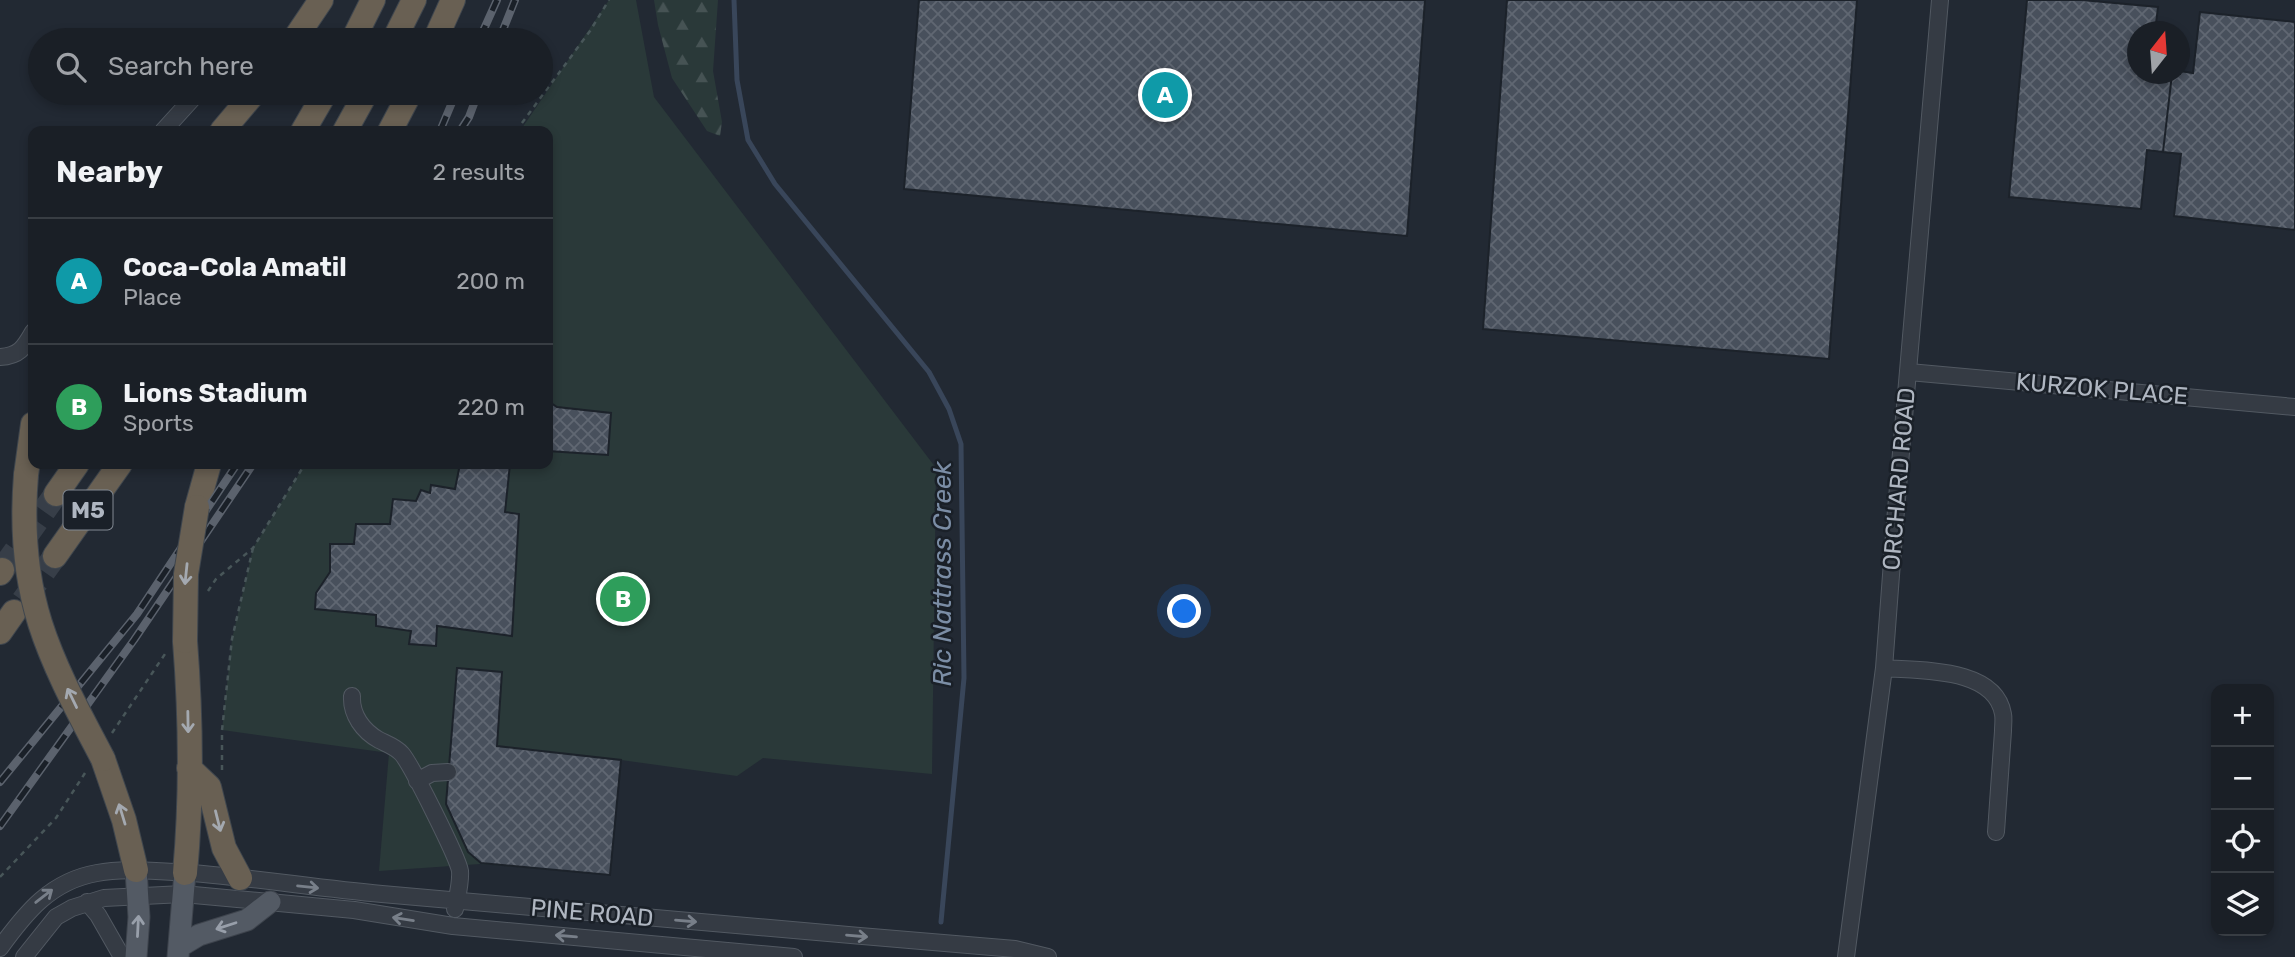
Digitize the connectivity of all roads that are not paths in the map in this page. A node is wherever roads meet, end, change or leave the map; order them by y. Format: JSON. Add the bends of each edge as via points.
{"nodes":[{"id":1,"x":321,"y":0,"type":"edge"},
{"id":2,"x":373,"y":0,"type":"edge"},
{"id":3,"x":414,"y":0,"type":"edge"},
{"id":4,"x":453,"y":0,"type":"edge"},
{"id":5,"x":1940,"y":0,"type":"edge"},
{"id":6,"x":302,"y":28,"type":"edge"},
{"id":7,"x":359,"y":28,"type":"edge"},
{"id":8,"x":400,"y":28,"type":"edge"},
{"id":9,"x":440,"y":28,"type":"edge"},
{"id":10,"x":186,"y":105,"type":"edge"},
{"id":11,"x":244,"y":105,"type":"edge"},
{"id":12,"x":318,"y":105,"type":"edge"},
{"id":13,"x":359,"y":105,"type":"edge"},
{"id":14,"x":404,"y":105,"type":"edge"},
{"id":15,"x":167,"y":126,"type":"edge"},
{"id":16,"x":226,"y":126,"type":"edge"},
{"id":17,"x":306,"y":126,"type":"edge"},
{"id":18,"x":348,"y":126,"type":"edge"},
{"id":19,"x":393,"y":126,"type":"edge"},
{"id":20,"x":28,"y":340,"type":"edge"},
{"id":21,"x":0,"y":357,"type":"edge"},
{"id":22,"x":1909,"y":372,"type":"junction"},
{"id":23,"x":2295,"y":407,"type":"edge"},
{"id":24,"x":28,"y":460,"type":"edge"},
{"id":25,"x":74,"y":469,"type":"edge"},
{"id":26,"x":116,"y":469,"type":"edge"},
{"id":27,"x":208,"y":469,"type":"edge"},
{"id":28,"x":56,"y":494,"type":"tunnel mouth"},
{"id":29,"x":55,"y":556,"type":"tunnel mouth"},
{"id":30,"x":1884,"y":668,"type":"junction"},
{"id":31,"x":352,"y":696,"type":"dead end"},
{"id":32,"x":189,"y":768,"type":"junction"},
{"id":33,"x":448,"y":772,"type":"dead end"},
{"id":34,"x":417,"y":781,"type":"junction"},
{"id":35,"x":1996,"y":832,"type":"dead end"},
{"id":36,"x":136,"y":870,"type":"junction"},
{"id":37,"x":240,"y":878,"type":"junction"},
{"id":38,"x":184,"y":883,"type":"junction"},
{"id":39,"x":138,"y":895,"type":"junction"},
{"id":40,"x":456,"y":901,"type":"junction"},
{"id":41,"x":87,"y":902,"type":"junction"},
{"id":42,"x":270,"y":902,"type":"junction"},
{"id":43,"x":453,"y":926,"type":"junction"},
{"id":44,"x":789,"y":930,"type":"junction"},
{"id":45,"x":0,"y":948,"type":"edge"},
{"id":46,"x":178,"y":952,"type":"edge"},
{"id":47,"x":24,"y":957,"type":"edge"},
{"id":48,"x":122,"y":957,"type":"edge"},
{"id":49,"x":136,"y":957,"type":"edge"},
{"id":50,"x":787,"y":957,"type":"edge"},
{"id":51,"x":794,"y":957,"type":"edge"},
{"id":52,"x":1048,"y":957,"type":"edge"},
{"id":53,"x":1846,"y":957,"type":"edge"}],
"edges":[{"from":1,"to":6,"type":"highway"},
{"from":2,"to":7,"type":"highway"},
{"from":3,"to":8,"type":"highway"},
{"from":4,"to":9,"type":"highway"},
{"from":5,"to":22,"type":"street","name":"ORCHARD ROAD"},
{"from":10,"to":15,"type":"street"},
{"from":11,"to":16,"type":"highway"},
{"from":12,"to":17,"type":"highway"},
{"from":13,"to":18,"type":"highway"},
{"from":14,"to":19,"type":"highway"},
{"from":20,"to":21,"type":"street","via":[[14,356]]},
{"from":22,"to":23,"type":"street","name":"KURZOK PLACE"},
{"from":22,"to":30,"type":"street","name":"ORCHARD ROAD"},
{"from":36,"to":24,"type":"highway","one_way":true,"bridge":true,"via":[[100,755],[40,622],[25,540]]},
{"from":25,"to":28,"type":"highway","number":"M5"},
{"from":26,"to":29,"type":"highway","number":"M5"},
{"from":27,"to":32,"type":"highway","one_way":true,"bridge":true,"via":[[197,507],[177,645]]},
{"from":30,"to":35,"type":"street","via":[[1973,680],[1988,688],[1998,701],[2003,730]]},
{"from":30,"to":53,"type":"street","name":"ORCHARD ROAD"},
{"from":31,"to":34,"type":"street","via":[[351,706],[362,726],[400,751]]},
{"from":32,"to":37,"type":"highway","one_way":true,"via":[[209,787],[224,848]]},
{"from":32,"to":38,"type":"highway"},
{"from":33,"to":34,"type":"street","via":[[432,772]]},
{"from":34,"to":40,"type":"street","via":[[458,864]]},
{"from":36,"to":38,"type":"street","name":"PINE ROAD"},
{"from":36,"to":39,"type":"main road"},
{"from":45,"to":36,"type":"street","name":"PINE ROAD","one_way":true,"via":[[34,904],[60,885],[76,877]]},
{"from":37,"to":38,"type":"street","name":"PINE ROAD"},
{"from":37,"to":40,"type":"street","name":"PINE ROAD","one_way":true},
{"from":38,"to":39,"type":"street","name":"PINE ROAD"},
{"from":38,"to":42,"type":"street","name":"PINE ROAD"},
{"from":38,"to":46,"type":"main road"},
{"from":39,"to":41,"type":"street","name":"PINE ROAD"},
{"from":49,"to":39,"type":"main road","one_way":true},
{"from":40,"to":43,"type":"street"},
{"from":40,"to":44,"type":"street","name":"PINE ROAD","one_way":true},
{"from":41,"to":47,"type":"street","name":"PINE ROAD","via":[[56,917]]},
{"from":41,"to":48,"type":"street"},
{"from":43,"to":42,"type":"street","name":"PINE ROAD","one_way":true},
{"from":42,"to":46,"type":"main road","one_way":true,"via":[[247,920],[200,935]]},
{"from":50,"to":43,"type":"street","name":"PINE ROAD","one_way":true},
{"from":44,"to":50,"type":"street"},
{"from":44,"to":52,"type":"street","name":"PINE ROAD","one_way":true,"via":[[1015,949]]},
{"from":50,"to":51,"type":"street","name":"PINE ROAD"}]}
